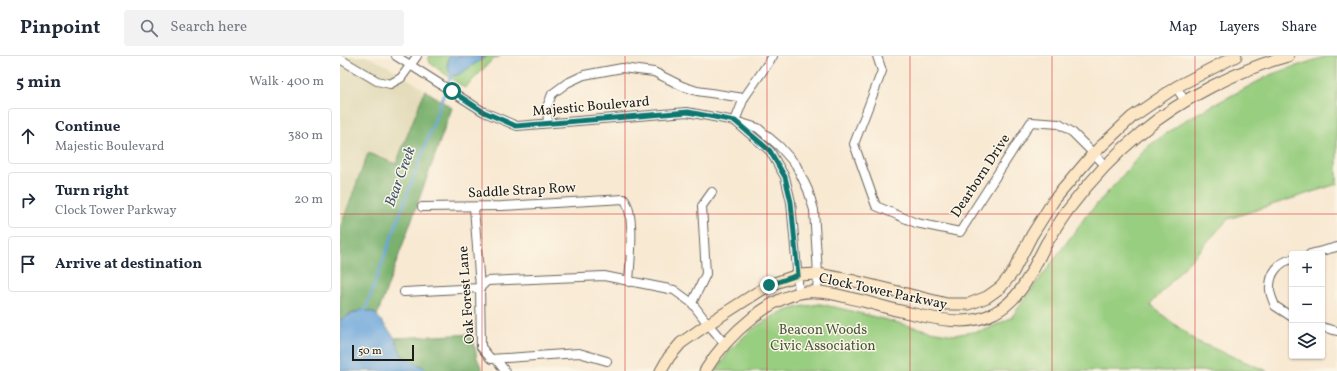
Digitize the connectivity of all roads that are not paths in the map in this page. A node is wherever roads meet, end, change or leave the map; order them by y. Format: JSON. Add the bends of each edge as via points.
{"nodes":[{"id":1,"x":396,"y":56,"type":"edge"},
{"id":2,"x":417,"y":56,"type":"edge"},
{"id":3,"x":773,"y":56,"type":"edge"},
{"id":4,"x":877,"y":56,"type":"edge"},
{"id":5,"x":1236,"y":56,"type":"edge"},
{"id":6,"x":1288,"y":56,"type":"edge"},
{"id":7,"x":340,"y":59,"type":"edge"},
{"id":8,"x":411,"y":65,"type":"junction"},
{"id":9,"x":1176,"y":87,"type":"junction"},
{"id":10,"x":744,"y":98,"type":"junction"},
{"id":11,"x":1185,"y":101,"type":"junction"},
{"id":12,"x":735,"y":121,"type":"junction"},
{"id":13,"x":548,"y":123,"type":"junction"},
{"id":14,"x":1093,"y":154,"type":"junction"},
{"id":15,"x":1106,"y":166,"type":"junction"},
{"id":16,"x":712,"y":192,"type":"dead end"},
{"id":17,"x":422,"y":207,"type":"dead end"},
{"id":18,"x":474,"y":207,"type":"junction"},
{"id":19,"x":1337,"y":247,"type":"edge"},
{"id":20,"x":1322,"y":251,"type":"edge"},
{"id":21,"x":1289,"y":260,"type":"edge"},
{"id":22,"x":818,"y":274,"type":"junction"},
{"id":23,"x":798,"y":275,"type":"junction"},
{"id":24,"x":629,"y":282,"type":"junction"},
{"id":25,"x":480,"y":288,"type":"junction"},
{"id":26,"x":404,"y":292,"type":"dead end"},
{"id":27,"x":817,"y":292,"type":"junction"},
{"id":28,"x":799,"y":293,"type":"junction"},
{"id":29,"x":692,"y":302,"type":"junction"},
{"id":30,"x":1289,"y":315,"type":"edge"},
{"id":31,"x":708,"y":324,"type":"junction"},
{"id":32,"x":1325,"y":328,"type":"edge"},
{"id":33,"x":1337,"y":332,"type":"edge"},
{"id":34,"x":725,"y":344,"type":"junction"},
{"id":35,"x":496,"y":359,"type":"junction"},
{"id":36,"x":607,"y":361,"type":"dead end"},
{"id":37,"x":505,"y":371,"type":"edge"},
{"id":38,"x":661,"y":371,"type":"edge"},
{"id":39,"x":705,"y":371,"type":"edge"}],
"edges":[{"from":1,"to":8,"type":"street","name":"Majestic Boulevard"},
{"from":2,"to":8,"type":"street"},
{"from":3,"to":10,"type":"street"},
{"from":4,"to":14,"type":"street","name":"Dearborn Drive","via":[[882,71],[854,144],[876,206],[916,223],[960,232],[1031,122],[1059,124],[1072,132]]},
{"from":5,"to":9,"type":"street","name":"Clock Tower Parkway"},
{"from":6,"to":11,"type":"street","name":"Clock Tower Parkway","via":[[1237,74]]},
{"from":7,"to":8,"type":"street","via":[[377,81],[390,84],[401,78]]},
{"from":8,"to":13,"type":"street","name":"Majestic Boulevard","via":[[484,112],[516,126]]},
{"from":9,"to":11,"type":"street"},
{"from":9,"to":14,"type":"street","name":"Clock Tower Parkway","via":[[1132,117]]},
{"from":10,"to":12,"type":"street"},
{"from":10,"to":13,"type":"street","via":[[697,91],[654,72],[622,68],[584,76],[567,83],[552,94],[547,108]]},
{"from":11,"to":15,"type":"street","name":"Clock Tower Parkway","via":[[1143,130]]},
{"from":12,"to":13,"type":"street","name":"Majestic Boulevard","via":[[688,112]]},
{"from":12,"to":22,"type":"street","name":"Majestic Boulevard","via":[[758,128],[796,165],[814,210]]},
{"from":12,"to":23,"type":"street","name":"Majestic Boulevard","via":[[770,151],[785,177],[791,202]]},
{"from":14,"to":15,"type":"street","name":"Dearborn Drive"},
{"from":14,"to":22,"type":"street","name":"Clock Tower Parkway","via":[[1054,200],[1013,272],[1001,287],[986,297],[969,304],[947,304]]},
{"from":15,"to":27,"type":"street","name":"Clock Tower Parkway","via":[[1068,211],[1046,244],[1027,282],[1013,299],[994,313],[972,321],[945,321]]},
{"from":16,"to":29,"type":"street","via":[[702,206],[706,274]]},
{"from":17,"to":18,"type":"street","name":"Saddle Strap Row"},
{"from":18,"to":24,"type":"street","name":"Saddle Strap Row","via":[[624,199],[629,205]]},
{"from":18,"to":25,"type":"street","name":"Oak Forest Lane"},
{"from":19,"to":20,"type":"street"},
{"from":21,"to":30,"type":"street","via":[[1284,261],[1273,272],[1270,288],[1275,306]]},
{"from":22,"to":23,"type":"street","name":"Clock Tower Parkway"},
{"from":22,"to":27,"type":"street","name":"Majestic Boulevard"},
{"from":23,"to":28,"type":"street","name":"Majestic Boulevard"},
{"from":23,"to":31,"type":"street","name":"Clock Tower Parkway","via":[[769,285]]},
{"from":24,"to":25,"type":"street","via":[[604,276],[569,277],[487,282]]},
{"from":24,"to":29,"type":"street","via":[[674,290]]},
{"from":25,"to":26,"type":"street"},
{"from":25,"to":35,"type":"street","name":"Oak Forest Lane","via":[[481,347],[491,359]]},
{"from":27,"to":28,"type":"street","name":"Clock Tower Parkway"},
{"from":28,"to":34,"type":"street","name":"Clock Tower Parkway","via":[[760,311]]},
{"from":29,"to":31,"type":"street"},
{"from":31,"to":34,"type":"street"},
{"from":31,"to":38,"type":"street","name":"Clock Tower Parkway","via":[[681,343]]},
{"from":32,"to":33,"type":"street"},
{"from":34,"to":39,"type":"street","name":"Clock Tower Parkway"},
{"from":35,"to":36,"type":"street","via":[[579,353]]},
{"from":35,"to":37,"type":"street","name":"Oak Forest Lane"}]}
